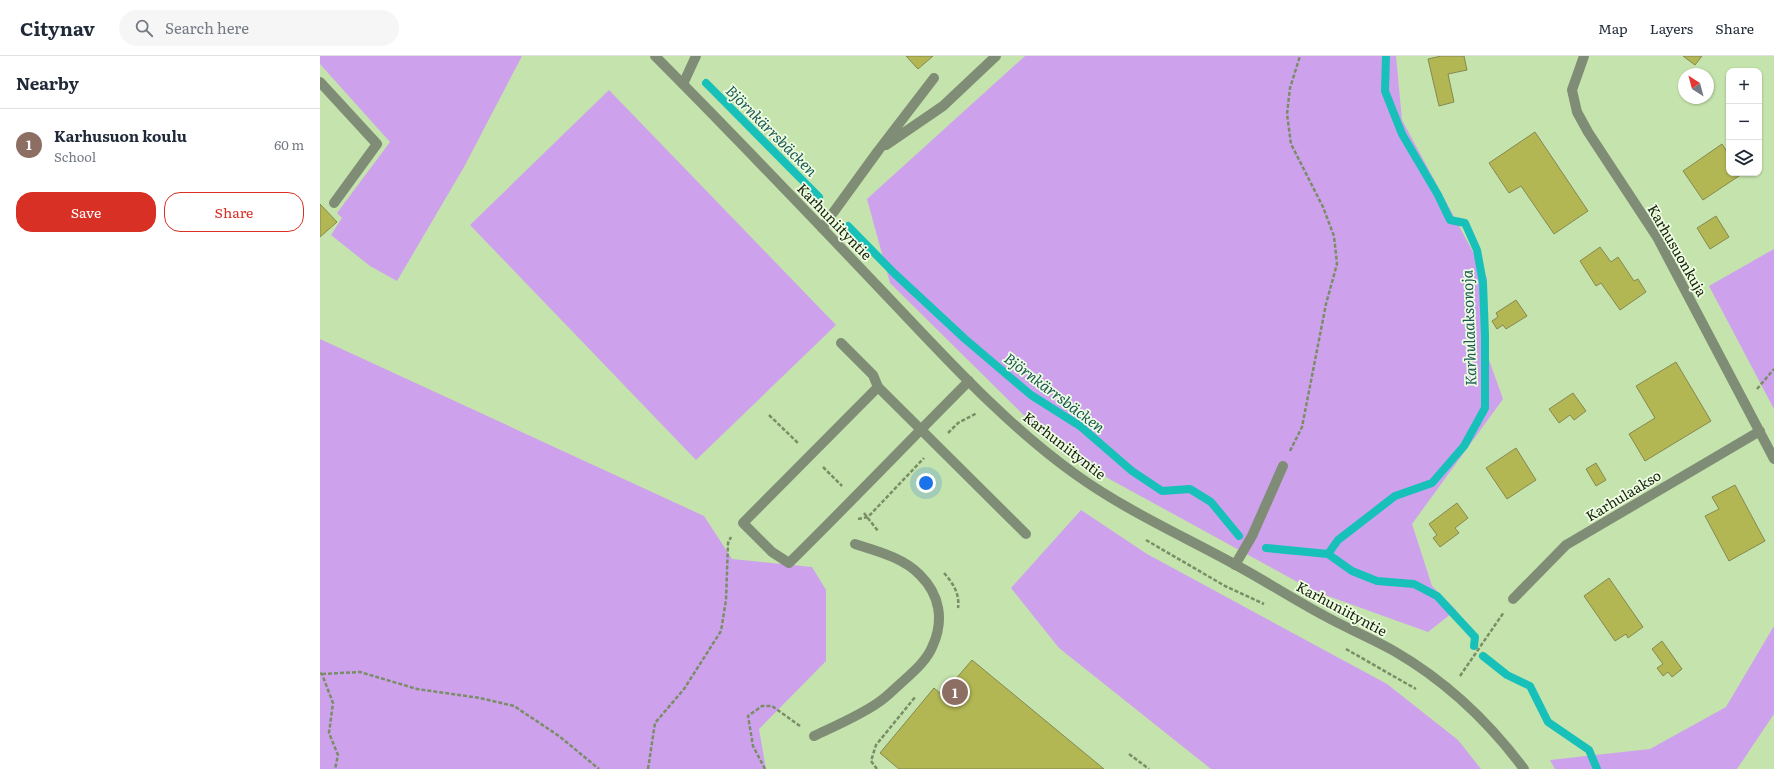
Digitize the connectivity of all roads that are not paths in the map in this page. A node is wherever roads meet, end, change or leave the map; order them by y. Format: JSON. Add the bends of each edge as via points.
{"nodes":[{"id":1,"x":655,"y":56,"type":"edge"},
{"id":2,"x":696,"y":56,"type":"edge"},
{"id":3,"x":996,"y":56,"type":"edge"},
{"id":4,"x":1584,"y":56,"type":"edge"},
{"id":5,"x":934,"y":78,"type":"dead end"},
{"id":6,"x":320,"y":82,"type":"edge"},
{"id":7,"x":683,"y":84,"type":"junction"},
{"id":8,"x":878,"y":151,"type":"junction"},
{"id":9,"x":334,"y":203,"type":"dead end"},
{"id":10,"x":822,"y":228,"type":"junction"},
{"id":11,"x":841,"y":343,"type":"dead end"},
{"id":12,"x":969,"y":380,"type":"junction"},
{"id":13,"x":878,"y":387,"type":"junction"},
{"id":14,"x":921,"y":430,"type":"junction"},
{"id":15,"x":1760,"y":431,"type":"junction"},
{"id":16,"x":1774,"y":459,"type":"edge"},
{"id":17,"x":1283,"y":466,"type":"road end"},
{"id":18,"x":1026,"y":534,"type":"dead end"},
{"id":19,"x":855,"y":544,"type":"dead end"},
{"id":20,"x":1235,"y":565,"type":"junction"},
{"id":21,"x":1513,"y":599,"type":"road end"},
{"id":22,"x":814,"y":736,"type":"road end"},
{"id":23,"x":1524,"y":769,"type":"edge"}],
"edges":[{"from":1,"to":7,"type":"street","name":"Karhuniityntie"},
{"from":2,"to":7,"type":"street"},
{"from":3,"to":8,"type":"street","via":[[943,106]]},
{"from":4,"to":15,"type":"street","name":"Karhusuonkuja","via":[[1572,90],[1577,112],[1657,237]]},
{"from":5,"to":8,"type":"street"},
{"from":6,"to":9,"type":"street","via":[[377,144]]},
{"from":7,"to":10,"type":"street","name":"Karhuniityntie"},
{"from":8,"to":10,"type":"street"},
{"from":10,"to":12,"type":"street","name":"Karhuniityntie"},
{"from":11,"to":13,"type":"street","via":[[873,375]]},
{"from":12,"to":14,"type":"street"},
{"from":12,"to":20,"type":"street","name":"Karhuniityntie","via":[[1024,433],[1075,474],[1117,502]]},
{"from":13,"to":14,"type":"street"},
{"from":13,"to":14,"type":"street","via":[[743,524],[772,552],[789,562]]},
{"from":14,"to":18,"type":"street"},
{"from":15,"to":16,"type":"street","name":"Karhusuonkuja"},
{"from":15,"to":21,"type":"street","name":"Karhulaakso","via":[[1566,545]]},
{"from":17,"to":20,"type":"street","via":[[1252,536]]},
{"from":19,"to":22,"type":"street","via":[[905,564],[920,575],[933,591],[939,606],[939,623],[933,646],[919,666],[885,697]]},
{"from":20,"to":23,"type":"street","name":"Karhuniityntie","via":[[1325,616],[1395,651],[1432,676],[1471,708]]}]}
